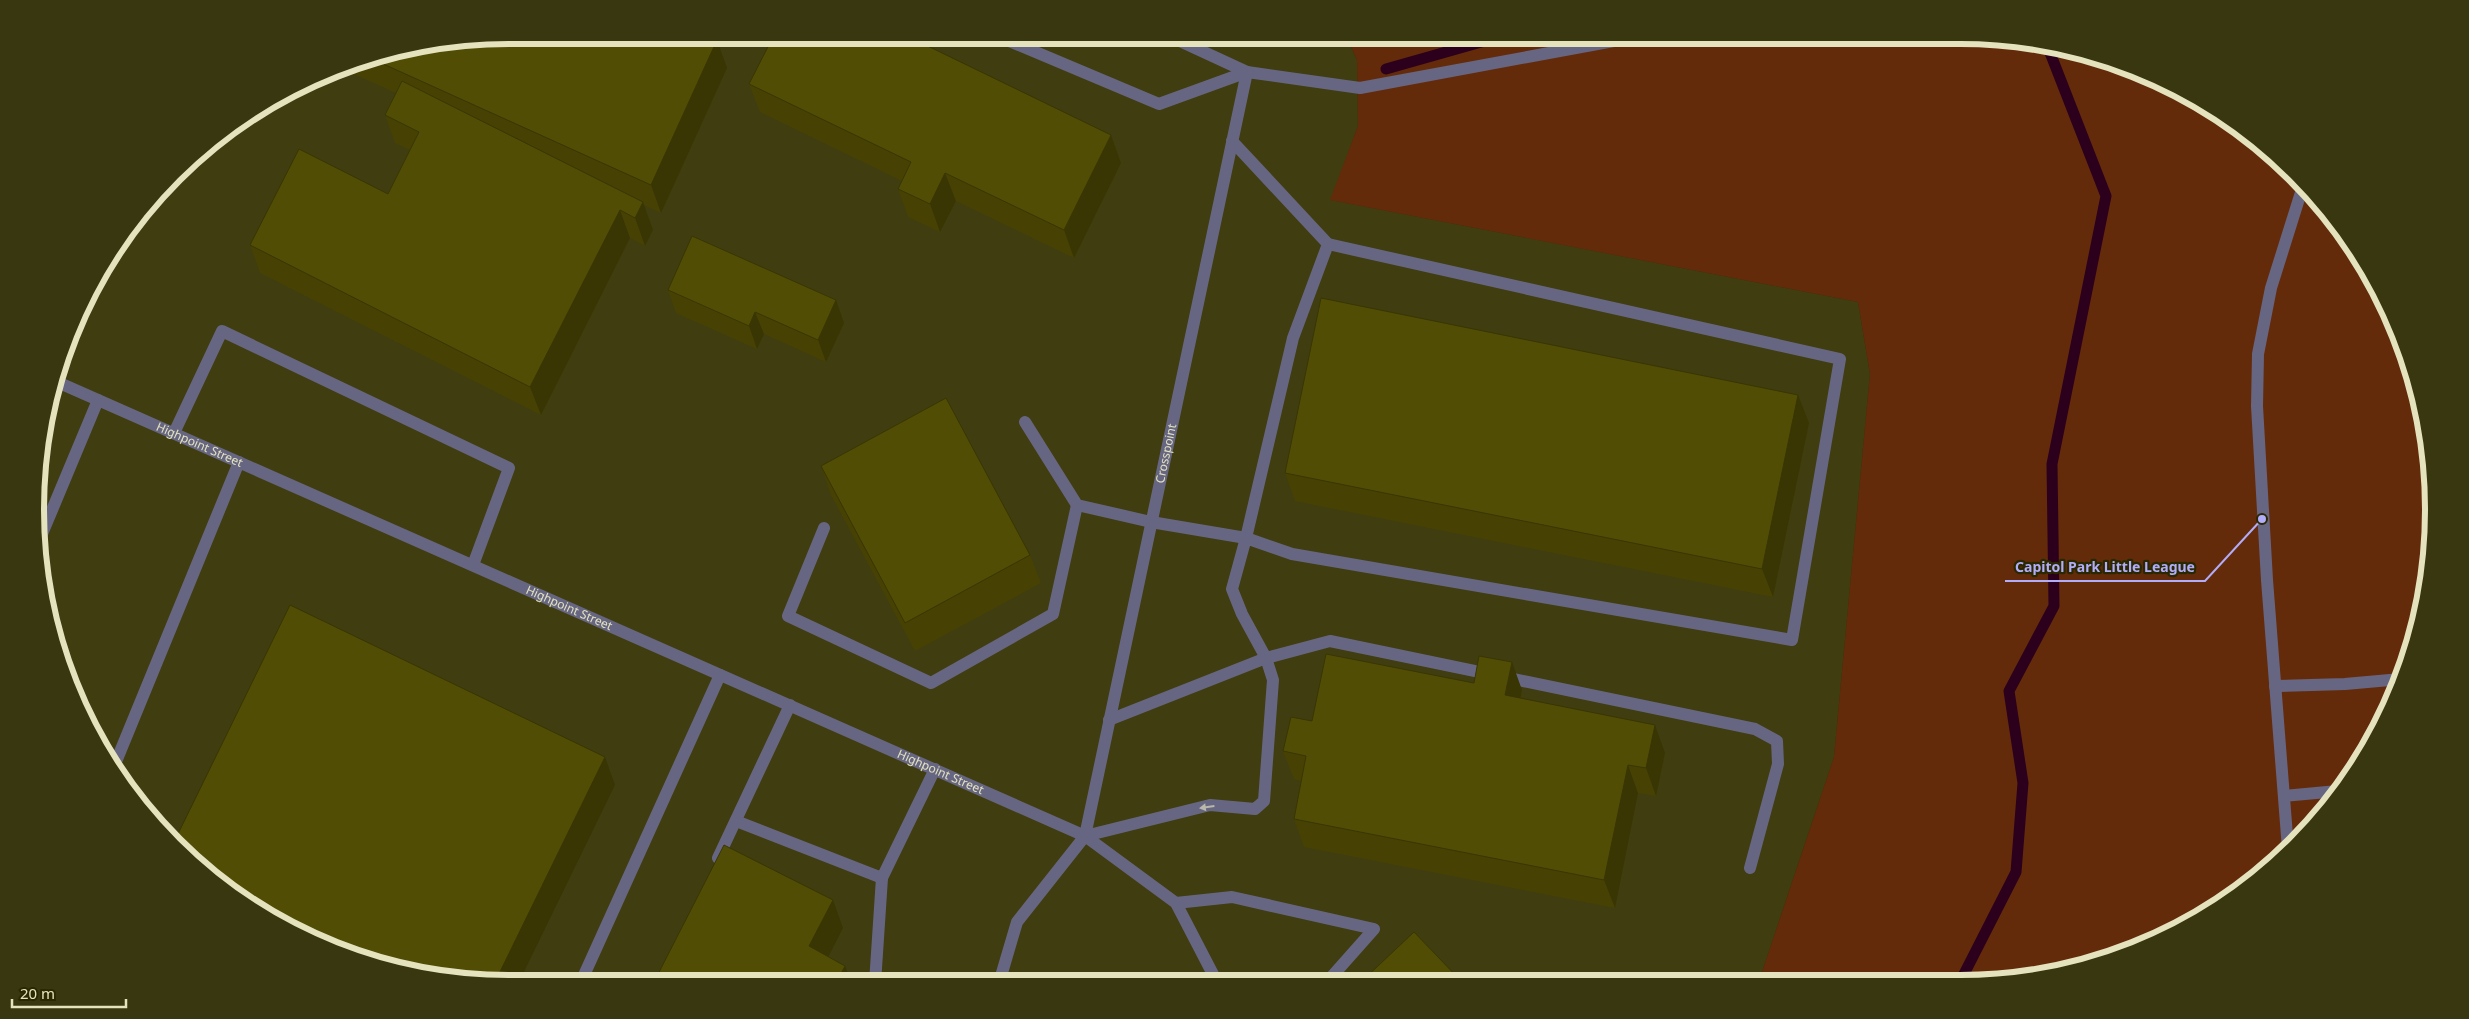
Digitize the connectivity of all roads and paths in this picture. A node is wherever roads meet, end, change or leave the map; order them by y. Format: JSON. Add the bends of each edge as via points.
{"nodes":[{"id":1,"x":1016,"y":44,"type":"edge"},
{"id":2,"x":1186,"y":44,"type":"edge"},
{"id":3,"x":1597,"y":44,"type":"edge"},
{"id":4,"x":1246,"y":72,"type":"junction"},
{"id":5,"x":1232,"y":141,"type":"junction"},
{"id":6,"x":2301,"y":193,"type":"edge"},
{"id":7,"x":1328,"y":244,"type":"junction"},
{"id":8,"x":61,"y":384,"type":"edge"},
{"id":9,"x":98,"y":400,"type":"junction"},
{"id":10,"x":1025,"y":422,"type":"dead end"},
{"id":11,"x":174,"y":433,"type":"junction"},
{"id":12,"x":239,"y":462,"type":"junction"},
{"id":13,"x":1077,"y":505,"type":"junction"},
{"id":14,"x":1151,"y":522,"type":"junction"},
{"id":15,"x":45,"y":528,"type":"edge"},
{"id":16,"x":824,"y":528,"type":"dead end"},
{"id":17,"x":1246,"y":538,"type":"junction"},
{"id":18,"x":473,"y":565,"type":"junction"},
{"id":19,"x":1266,"y":658,"type":"junction"},
{"id":20,"x":720,"y":674,"type":"junction"},
{"id":21,"x":2393,"y":680,"type":"edge"},
{"id":22,"x":2275,"y":686,"type":"junction"},
{"id":23,"x":790,"y":705,"type":"junction"},
{"id":24,"x":1109,"y":720,"type":"junction"},
{"id":25,"x":117,"y":760,"type":"edge"},
{"id":26,"x":935,"y":769,"type":"junction"},
{"id":27,"x":2330,"y":792,"type":"edge"},
{"id":28,"x":2284,"y":796,"type":"junction"},
{"id":29,"x":736,"y":821,"type":"junction"},
{"id":30,"x":1085,"y":836,"type":"junction"},
{"id":31,"x":2287,"y":841,"type":"edge"},
{"id":32,"x":715,"y":866,"type":"edge"},
{"id":33,"x":1750,"y":868,"type":"dead end"},
{"id":34,"x":882,"y":878,"type":"junction"},
{"id":35,"x":1176,"y":903,"type":"junction"},
{"id":36,"x":584,"y":975,"type":"edge"},
{"id":37,"x":876,"y":975,"type":"edge"},
{"id":38,"x":1001,"y":975,"type":"edge"},
{"id":39,"x":1213,"y":975,"type":"edge"},
{"id":40,"x":1333,"y":975,"type":"edge"}],
"edges":[{"from":1,"to":4,"type":"street","via":[[1159,104]]},
{"from":2,"to":4,"type":"street"},
{"from":3,"to":4,"type":"street","via":[[1360,88]]},
{"from":4,"to":5,"type":"street","name":"Crosspoint"},
{"from":5,"to":7,"type":"street"},
{"from":5,"to":14,"type":"street","name":"Crosspoint"},
{"from":6,"to":22,"type":"street","via":[[2271,288],[2258,354],[2257,406]]},
{"from":7,"to":17,"type":"street","via":[[1293,338]]},
{"from":7,"to":17,"type":"street","via":[[1840,359],[1792,640],[1292,554]]},
{"from":8,"to":9,"type":"street","name":"Highpoint Street"},
{"from":9,"to":11,"type":"street","name":"Highpoint Street"},
{"from":9,"to":15,"type":"street"},
{"from":10,"to":13,"type":"street"},
{"from":11,"to":12,"type":"street","name":"Highpoint Street"},
{"from":11,"to":18,"type":"street","via":[[222,331],[510,468]]},
{"from":12,"to":18,"type":"street","name":"Highpoint Street"},
{"from":12,"to":25,"type":"street"},
{"from":13,"to":14,"type":"street"},
{"from":13,"to":16,"type":"street","via":[[1053,614],[931,683],[788,616]]},
{"from":14,"to":17,"type":"street"},
{"from":14,"to":24,"type":"street","name":"Crosspoint"},
{"from":17,"to":19,"type":"street","via":[[1232,589]]},
{"from":18,"to":20,"type":"street","name":"Highpoint Street"},
{"from":19,"to":24,"type":"street"},
{"from":19,"to":30,"type":"street","one_way":true,"via":[[1273,680],[1264,801],[1255,809],[1210,805]]},
{"from":19,"to":33,"type":"street","via":[[1330,641],[1755,729],[1777,741],[1778,764]]},
{"from":20,"to":23,"type":"street","name":"Highpoint Street"},
{"from":20,"to":36,"type":"street"},
{"from":21,"to":22,"type":"street"},
{"from":22,"to":28,"type":"street"},
{"from":23,"to":26,"type":"street","name":"Highpoint Street"},
{"from":23,"to":29,"type":"street"},
{"from":24,"to":30,"type":"street","name":"Crosspoint"},
{"from":26,"to":30,"type":"street","name":"Highpoint Street"},
{"from":26,"to":34,"type":"street"},
{"from":27,"to":28,"type":"street"},
{"from":28,"to":31,"type":"street"},
{"from":29,"to":32,"type":"street"},
{"from":29,"to":34,"type":"street"},
{"from":30,"to":35,"type":"street","name":"Highpoint Street"},
{"from":30,"to":38,"type":"street","via":[[1017,922]]},
{"from":34,"to":37,"type":"street"},
{"from":35,"to":39,"type":"street"},
{"from":35,"to":40,"type":"street","via":[[1232,897],[1374,929]]}]}
